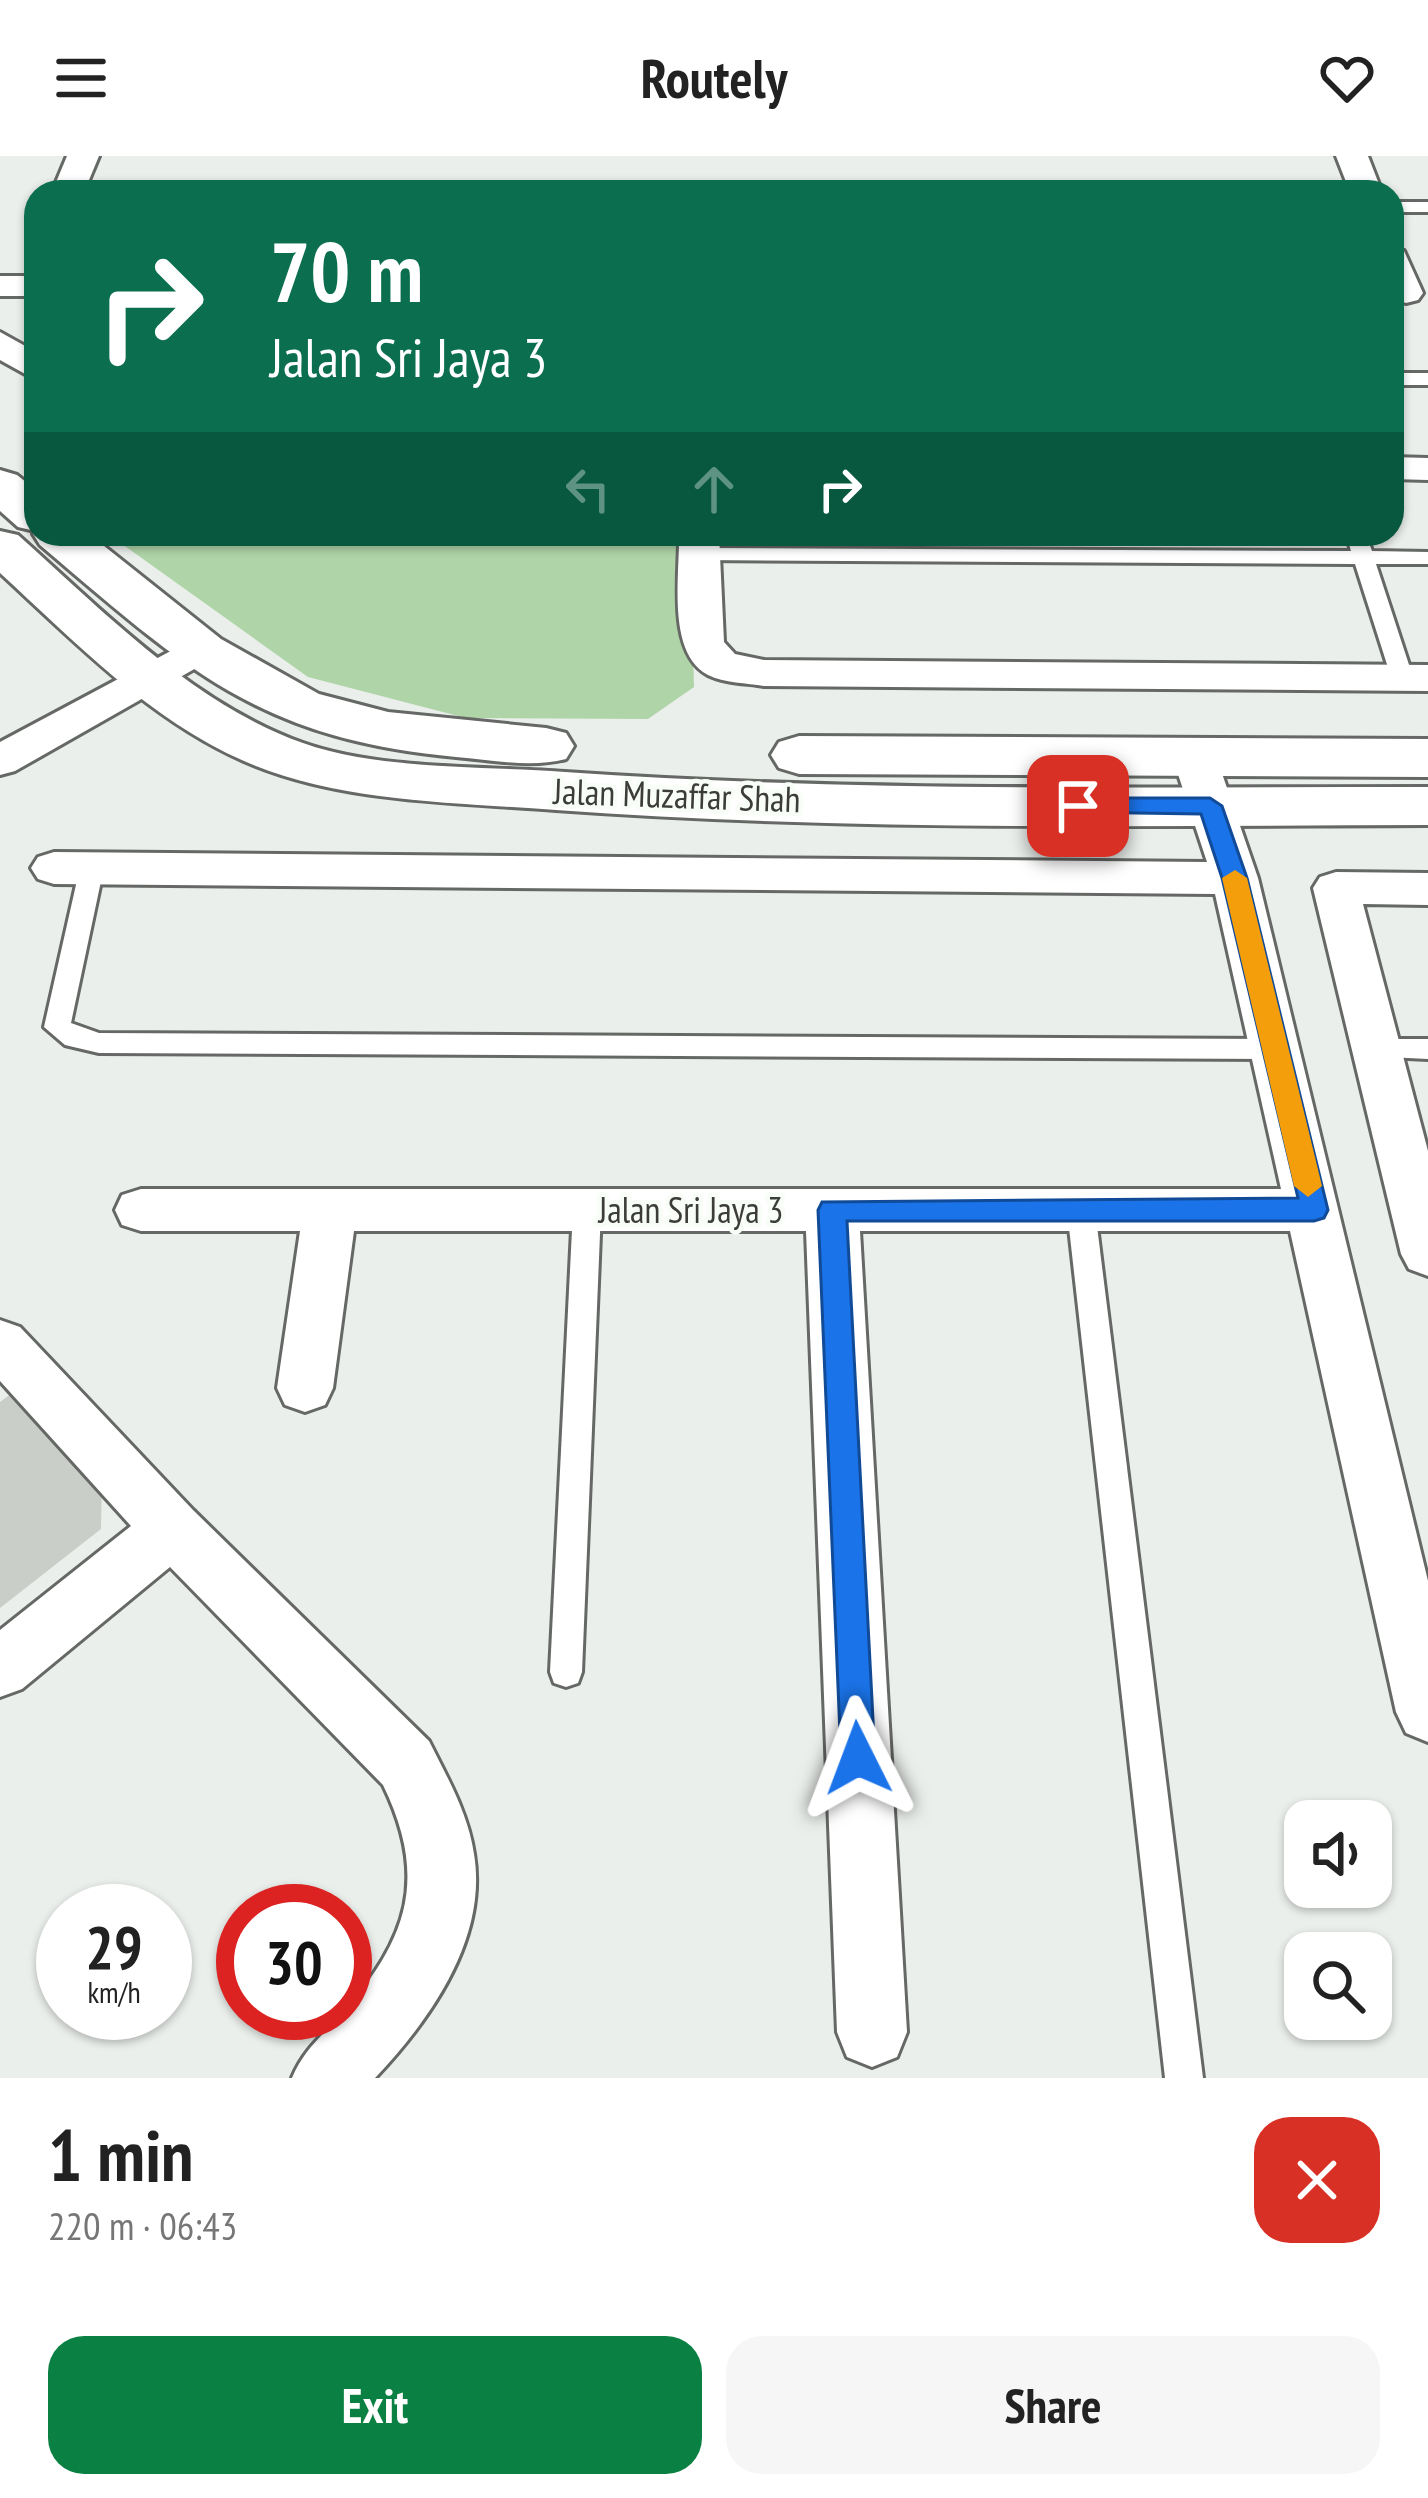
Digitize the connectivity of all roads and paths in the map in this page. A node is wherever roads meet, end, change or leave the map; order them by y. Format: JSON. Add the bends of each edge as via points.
{"nodes":[{"id":1,"x":0,"y":485,"type":"edge"},
{"id":2,"x":24,"y":506,"type":"edge"},
{"id":3,"x":0,"y":546,"type":"edge"},
{"id":4,"x":69,"y":546,"type":"edge"},
{"id":5,"x":700,"y":546,"type":"edge"},
{"id":6,"x":795,"y":546,"type":"edge"},
{"id":7,"x":1359,"y":546,"type":"edge"},
{"id":8,"x":1363,"y":558,"type":"junction"},
{"id":9,"x":1428,"y":558,"type":"edge"},
{"id":10,"x":173,"y":664,"type":"junction"},
{"id":11,"x":1415,"y":677,"type":"edge"},
{"id":12,"x":1428,"y":758,"type":"edge"},
{"id":13,"x":0,"y":761,"type":"edge"},
{"id":14,"x":1202,"y":781,"type":"junction"},
{"id":15,"x":1428,"y":806,"type":"edge"},
{"id":16,"x":72,"y":867,"type":"joint"},
{"id":17,"x":1235,"y":878,"type":"junction"},
{"id":18,"x":1428,"y":889,"type":"edge"},
{"id":19,"x":1275,"y":1049,"type":"junction"},
{"id":20,"x":1376,"y":1049,"type":"junction"},
{"id":21,"x":1428,"y":1049,"type":"edge"},
{"id":22,"x":141,"y":1210,"type":"dead end"},
{"id":23,"x":330,"y":1210,"type":"junction"},
{"id":24,"x":587,"y":1210,"type":"junction"},
{"id":25,"x":832,"y":1210,"type":"junction"},
{"id":26,"x":1081,"y":1210,"type":"junction"},
{"id":27,"x":1314,"y":1210,"type":"junction"},
{"id":28,"x":1428,"y":1251,"type":"edge"},
{"id":29,"x":0,"y":1342,"type":"edge"},
{"id":30,"x":305,"y":1388,"type":"dead end"},
{"id":31,"x":172,"y":1529,"type":"junction"},
{"id":32,"x":0,"y":1668,"type":"edge"},
{"id":33,"x":566,"y":1672,"type":"dead end"},
{"id":34,"x":1428,"y":1712,"type":"edge"},
{"id":35,"x":872,"y":2032,"type":"dead end"},
{"id":36,"x":327,"y":2078,"type":"edge"},
{"id":37,"x":1184,"y":2078,"type":"edge"}],
"edges":[{"from":1,"to":2,"type":"main road"},
{"from":3,"to":10,"type":"main road","name":"Jalan Muzaffar Shah"},
{"from":4,"to":10,"type":"main road","name":"Jalan Muzaffar Shah"},
{"from":5,"to":11,"type":"street","via":[[703,645],[721,665],[764,673]]},
{"from":6,"to":8,"type":"lane"},
{"from":7,"to":8,"type":"lane"},
{"from":8,"to":9,"type":"lane"},
{"from":8,"to":11,"type":"lane"},
{"from":10,"to":13,"type":"street"},
{"from":10,"to":14,"type":"main road","name":"Jalan Muzaffar Shah","via":[[261,747],[394,777],[613,796]]},
{"from":12,"to":14,"type":"main road","name":"Jalan Muzaffar Shah"},
{"from":14,"to":15,"type":"main road","name":"Jalan Muzaffar Shah"},
{"from":14,"to":17,"type":"street"},
{"from":16,"to":17,"type":"street"},
{"from":16,"to":19,"type":"lane","via":[[58,1028],[99,1043]]},
{"from":17,"to":19,"type":"street"},
{"from":18,"to":20,"type":"street","via":[[1336,888]]},
{"from":19,"to":27,"type":"street"},
{"from":20,"to":21,"type":"lane"},
{"from":20,"to":28,"type":"street"},
{"from":22,"to":23,"type":"street","name":"Jalan Sri Jaya 3"},
{"from":23,"to":24,"type":"street","name":"Jalan Sri Jaya 3"},
{"from":23,"to":30,"type":"street"},
{"from":24,"to":25,"type":"street","name":"Jalan Sri Jaya 3"},
{"from":24,"to":33,"type":"lane"},
{"from":25,"to":26,"type":"street","name":"Jalan Sri Jaya 3"},
{"from":25,"to":35,"type":"street"},
{"from":26,"to":27,"type":"street","name":"Jalan Sri Jaya 3"},
{"from":26,"to":37,"type":"lane"},
{"from":27,"to":34,"type":"street"},
{"from":29,"to":31,"type":"street"},
{"from":31,"to":32,"type":"street"},
{"from":31,"to":36,"type":"street","via":[[406,1763],[432,1806],[441,1914],[422,1968]]}]}
